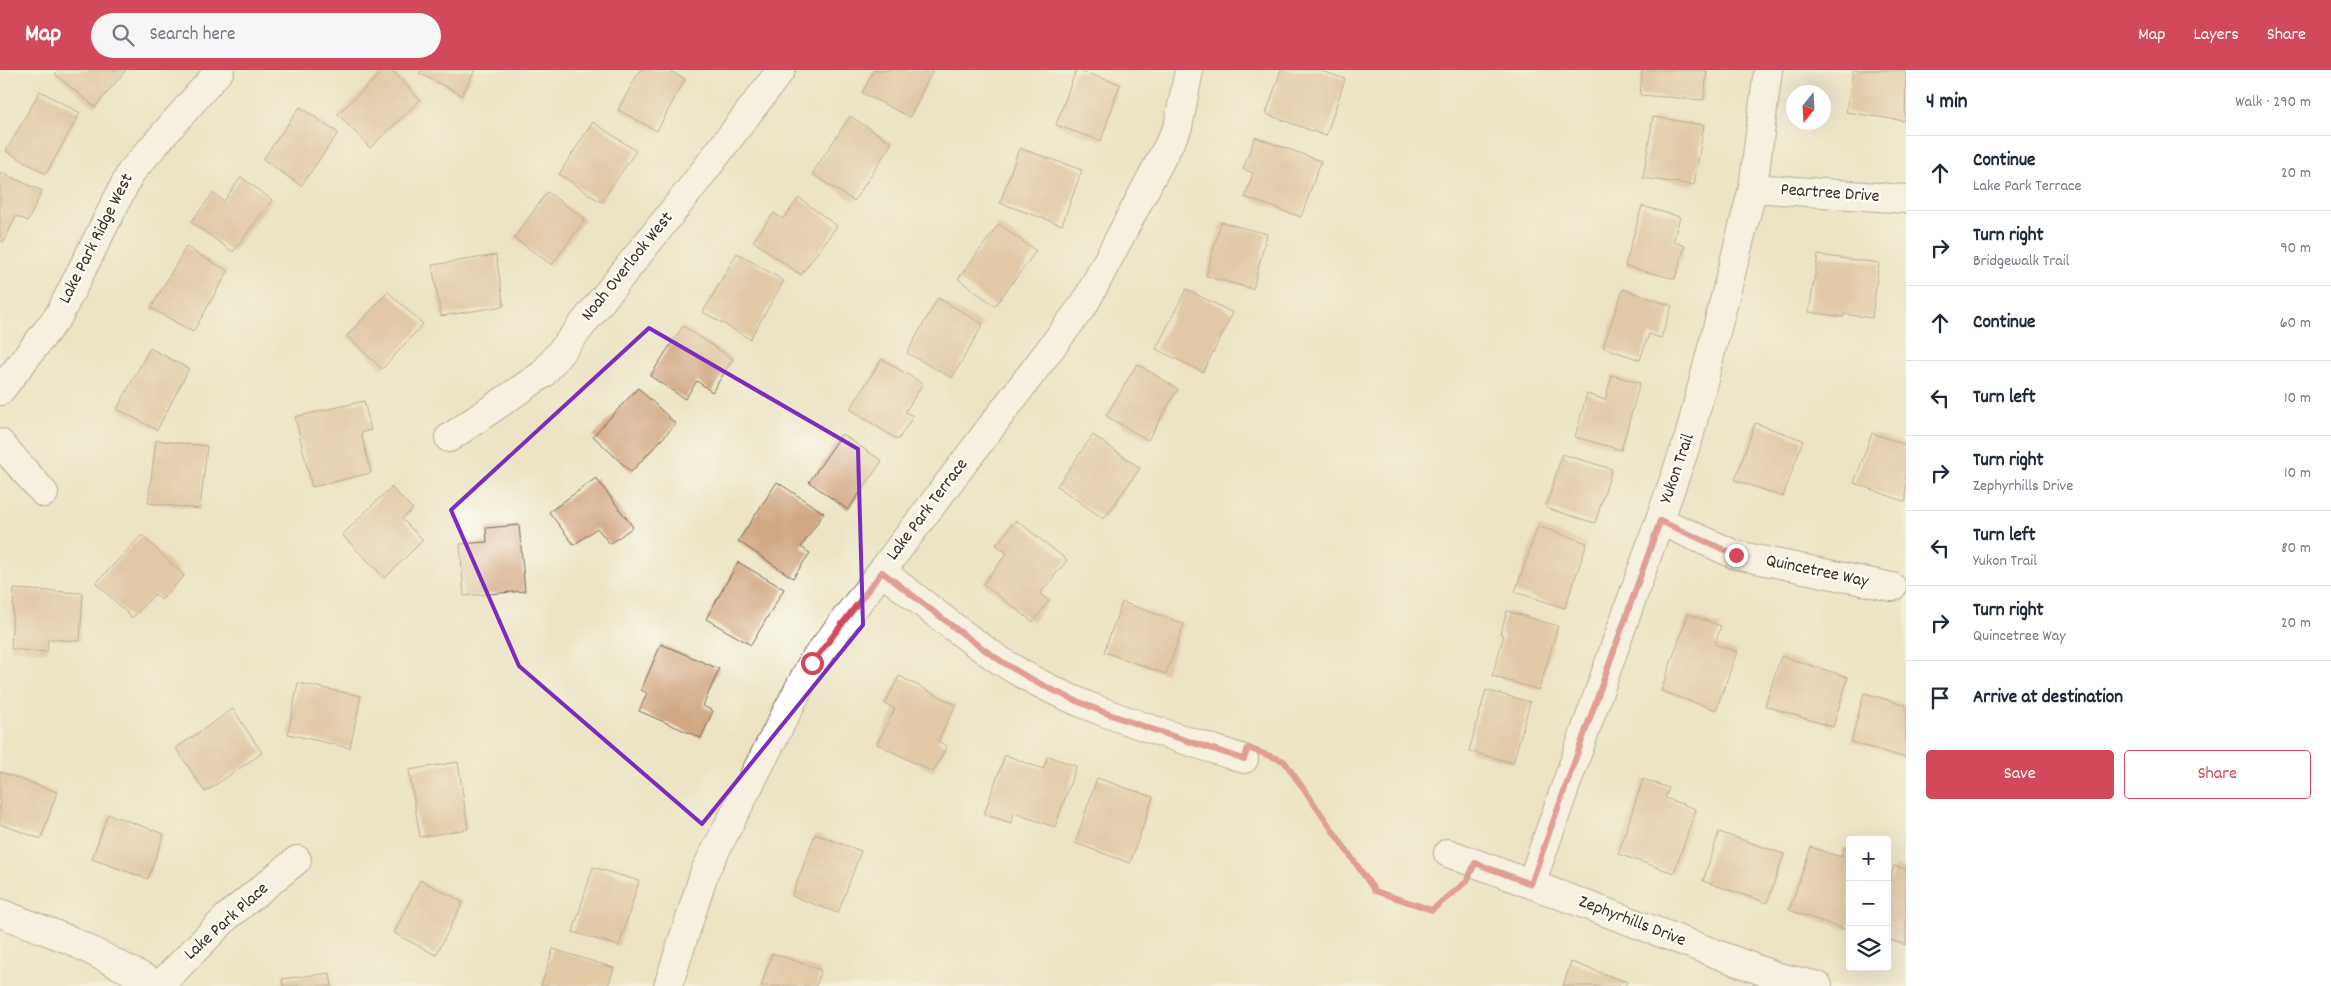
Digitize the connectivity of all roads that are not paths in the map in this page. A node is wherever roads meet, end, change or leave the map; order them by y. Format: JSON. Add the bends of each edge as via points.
{"nodes":[{"id":1,"x":220,"y":70,"type":"edge"},
{"id":2,"x":781,"y":70,"type":"edge"},
{"id":3,"x":1189,"y":70,"type":"edge"},
{"id":4,"x":1768,"y":70,"type":"edge"},
{"id":5,"x":1753,"y":188,"type":"junction"},
{"id":6,"x":1906,"y":199,"type":"edge"},
{"id":7,"x":0,"y":391,"type":"edge"},
{"id":8,"x":449,"y":438,"type":"dead end"},
{"id":9,"x":0,"y":444,"type":"edge"},
{"id":10,"x":44,"y":493,"type":"dead end"},
{"id":11,"x":1660,"y":521,"type":"junction"},
{"id":12,"x":882,"y":572,"type":"junction"},
{"id":13,"x":1892,"y":587,"type":"dead end"},
{"id":14,"x":1244,"y":759,"type":"road end"},
{"id":15,"x":1448,"y":853,"type":"dead end"},
{"id":16,"x":297,"y":860,"type":"dead end"},
{"id":17,"x":1531,"y":884,"type":"junction"},
{"id":18,"x":0,"y":913,"type":"edge"},
{"id":19,"x":160,"y":986,"type":"edge"},
{"id":20,"x":668,"y":986,"type":"edge"},
{"id":21,"x":1818,"y":986,"type":"edge"}],
"edges":[{"from":1,"to":7,"type":"street","name":"Lake Park Ridge West","via":[[131,172],[59,314]]},
{"from":2,"to":8,"type":"street","name":"Noah Overlook West","via":[[543,374]]},
{"from":3,"to":12,"type":"street","name":"Lake Park Terrace","via":[[1178,127],[1085,303]]},
{"from":4,"to":5,"type":"street","name":"Yukon Trail"},
{"from":5,"to":6,"type":"street","name":"Peartree Drive"},
{"from":5,"to":11,"type":"street","name":"Yukon Trail","via":[[1690,437]]},
{"from":9,"to":10,"type":"street"},
{"from":11,"to":13,"type":"street","name":"Quincetree Way","via":[[1736,555]]},
{"from":11,"to":17,"type":"street","name":"Yukon Trail"},
{"from":12,"to":14,"type":"street","via":[[1001,661],[1056,692],[1110,714]]},
{"from":12,"to":20,"type":"street","name":"Lake Park Terrace","via":[[807,672],[705,871]]},
{"from":15,"to":17,"type":"street","name":"Zephyrhills Drive"},
{"from":16,"to":19,"type":"street","name":"Lake Park Place","via":[[228,916]]},
{"from":17,"to":21,"type":"street","name":"Zephyrhills Drive","via":[[1778,977]]},
{"from":18,"to":19,"type":"street","via":[[70,940]]}]}
